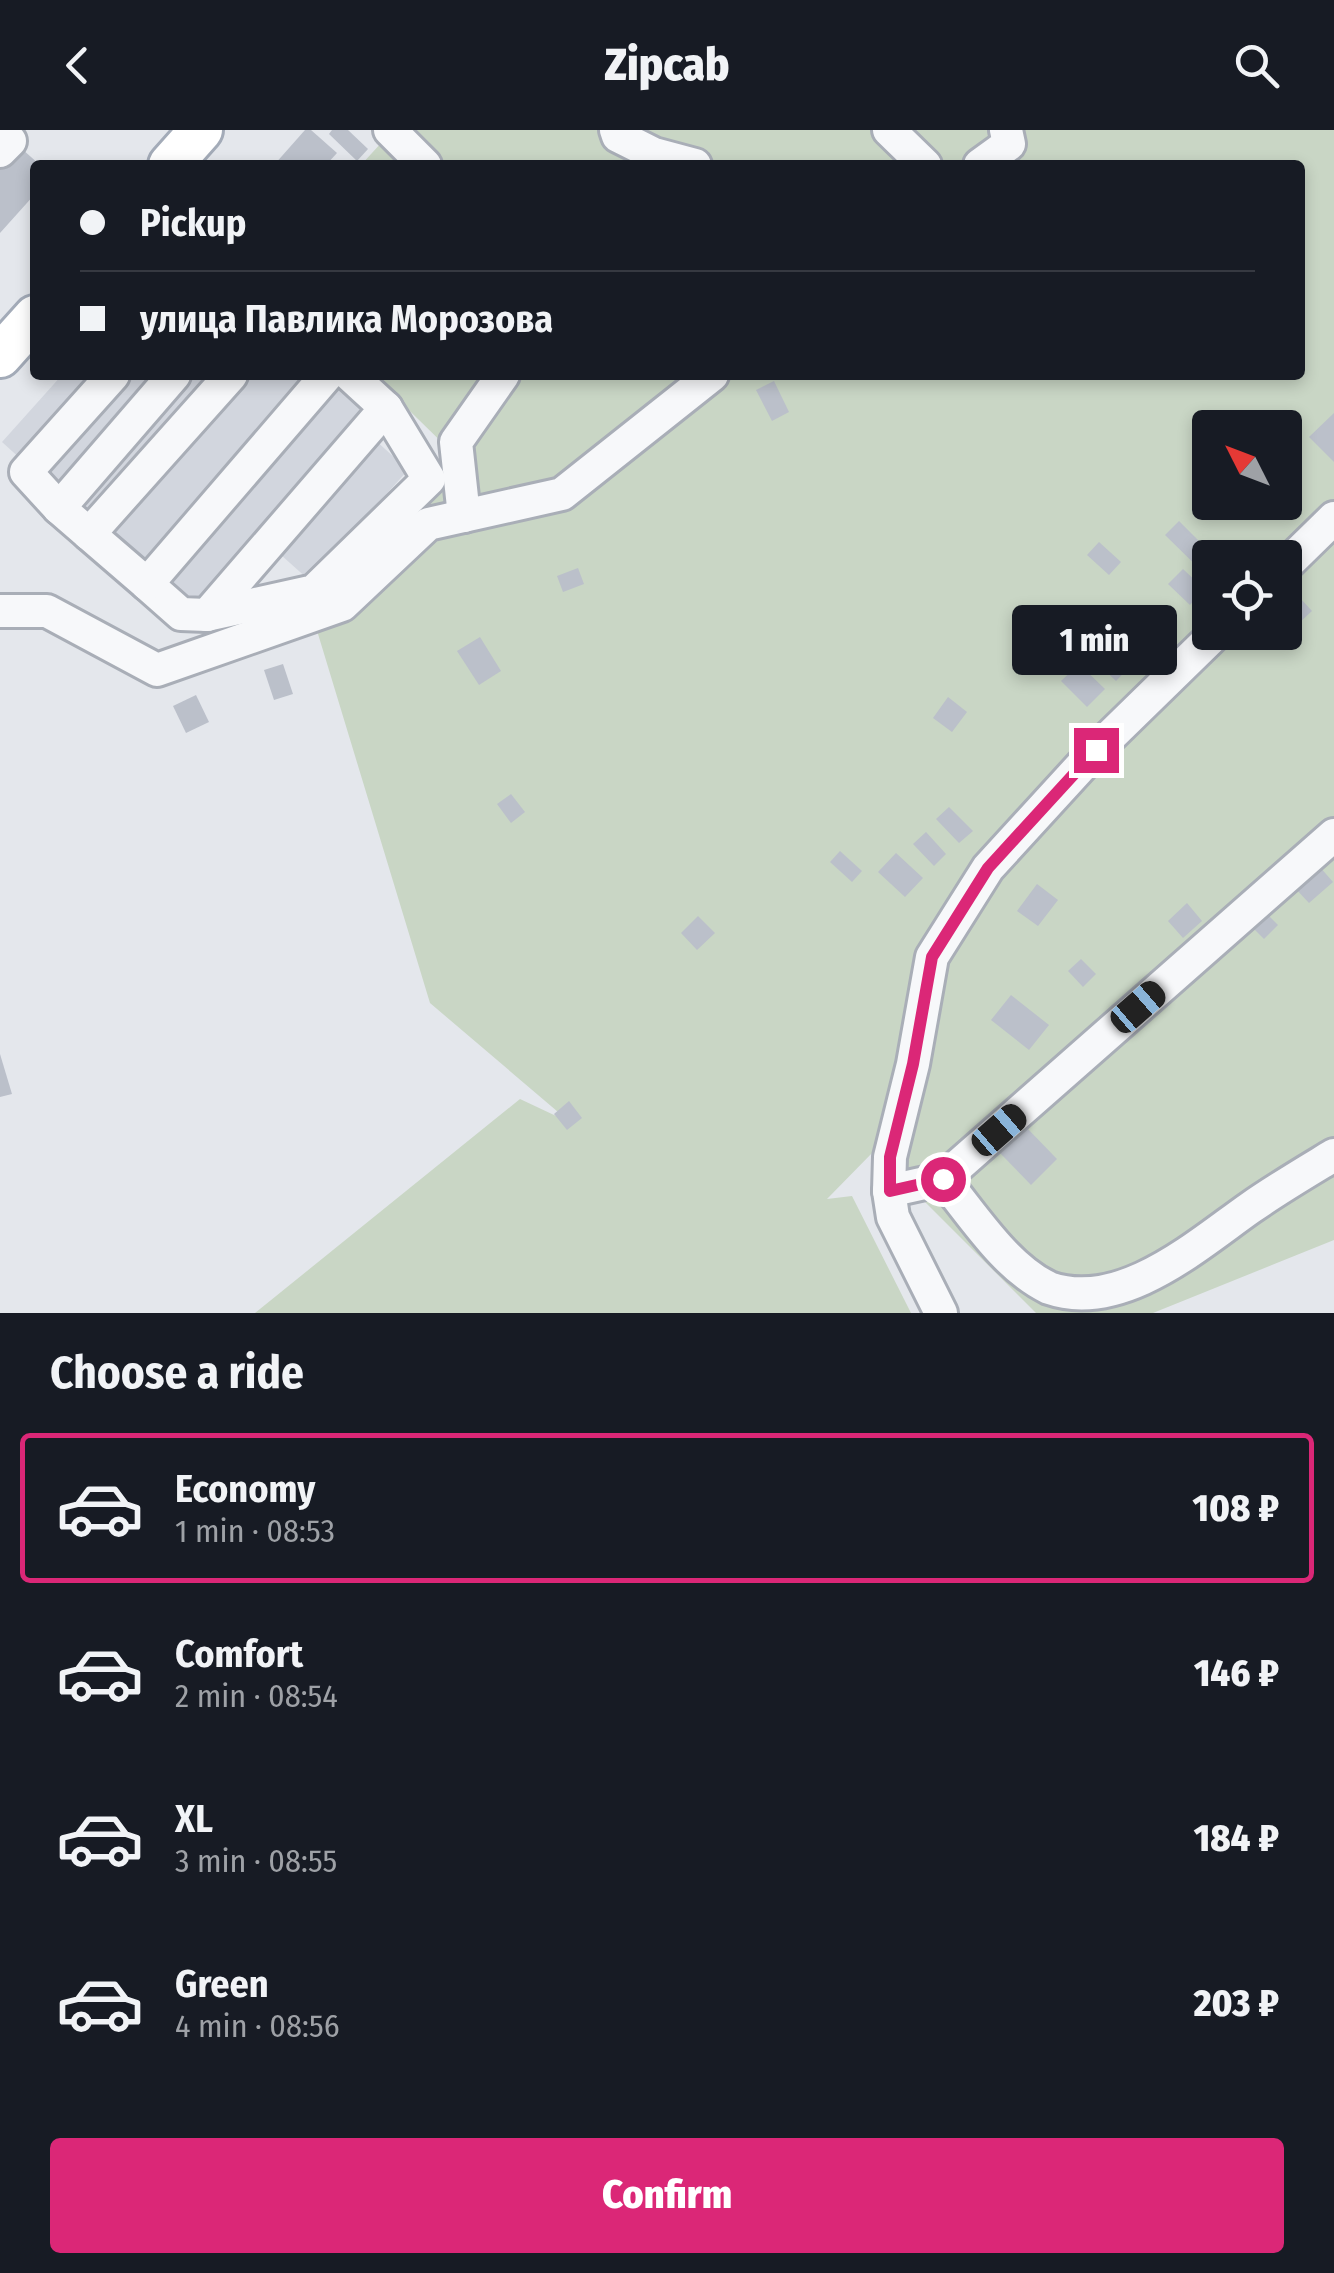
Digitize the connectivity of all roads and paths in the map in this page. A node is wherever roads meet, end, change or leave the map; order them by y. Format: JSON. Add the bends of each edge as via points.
{"nodes":[{"id":1,"x":201,"y":130,"type":"edge"},
{"id":2,"x":390,"y":130,"type":"edge"},
{"id":3,"x":616,"y":130,"type":"edge"},
{"id":4,"x":889,"y":130,"type":"edge"},
{"id":5,"x":1006,"y":130,"type":"edge"},
{"id":6,"x":174,"y":160,"type":"edge"},
{"id":7,"x":419,"y":160,"type":"edge"},
{"id":8,"x":656,"y":160,"type":"edge"},
{"id":9,"x":921,"y":160,"type":"edge"},
{"id":10,"x":987,"y":160,"type":"edge"},
{"id":11,"x":30,"y":322,"type":"edge"},
{"id":12,"x":1,"y":352,"type":"edge"},
{"id":13,"x":109,"y":380,"type":"edge"},
{"id":14,"x":170,"y":380,"type":"edge"},
{"id":15,"x":227,"y":380,"type":"edge"},
{"id":16,"x":322,"y":380,"type":"edge"},
{"id":17,"x":355,"y":380,"type":"edge"},
{"id":18,"x":500,"y":380,"type":"edge"},
{"id":19,"x":706,"y":380,"type":"edge"},
{"id":20,"x":386,"y":408,"type":"junction"},
{"id":21,"x":59,"y":508,"type":"junction"},
{"id":22,"x":464,"y":516,"type":"junction"},
{"id":23,"x":1334,"y":518,"type":"edge"},
{"id":24,"x":89,"y":534,"type":"junction"},
{"id":25,"x":1302,"y":549,"type":"edge"},
{"id":26,"x":147,"y":584,"type":"junction"},
{"id":27,"x":0,"y":611,"type":"edge"},
{"id":28,"x":207,"y":615,"type":"junction"},
{"id":29,"x":1199,"y":650,"type":"edge"},
{"id":30,"x":1334,"y":835,"type":"edge"},
{"id":31,"x":1334,"y":1154,"type":"edge"},
{"id":32,"x":943,"y":1179,"type":"junction"},
{"id":33,"x":890,"y":1191,"type":"junction"},
{"id":34,"x":941,"y":1313,"type":"edge"}],
"edges":[{"from":1,"to":6,"type":"main road"},
{"from":2,"to":7,"type":"street"},
{"from":3,"to":8,"type":"street"},
{"from":4,"to":9,"type":"street"},
{"from":5,"to":10,"type":"street","via":[[1009,144]]},
{"from":11,"to":12,"type":"main road"},
{"from":13,"to":21,"type":"street","via":[[26,472]]},
{"from":14,"to":21,"type":"street"},
{"from":15,"to":24,"type":"street"},
{"from":16,"to":26,"type":"street"},
{"from":17,"to":20,"type":"street"},
{"from":18,"to":22,"type":"street","via":[[456,442]]},
{"from":19,"to":22,"type":"street","via":[[562,494]]},
{"from":20,"to":28,"type":"street"},
{"from":20,"to":28,"type":"street","via":[[429,479],[314,591]]},
{"from":21,"to":24,"type":"street"},
{"from":22,"to":27,"type":"street","via":[[428,524],[342,604],[158,670],[47,611]]},
{"from":23,"to":25,"type":"street"},
{"from":24,"to":26,"type":"street"},
{"from":26,"to":28,"type":"street","via":[[181,614]]},
{"from":29,"to":33,"type":"street","via":[[988,868],[932,957],[890,1157]]},
{"from":30,"to":32,"type":"street"},
{"from":31,"to":32,"type":"street","via":[[1177,1262],[1129,1289],[1080,1298],[1047,1287],[1006,1254]]},
{"from":32,"to":33,"type":"street"},
{"from":33,"to":34,"type":"street","via":[[894,1217]]}]}
